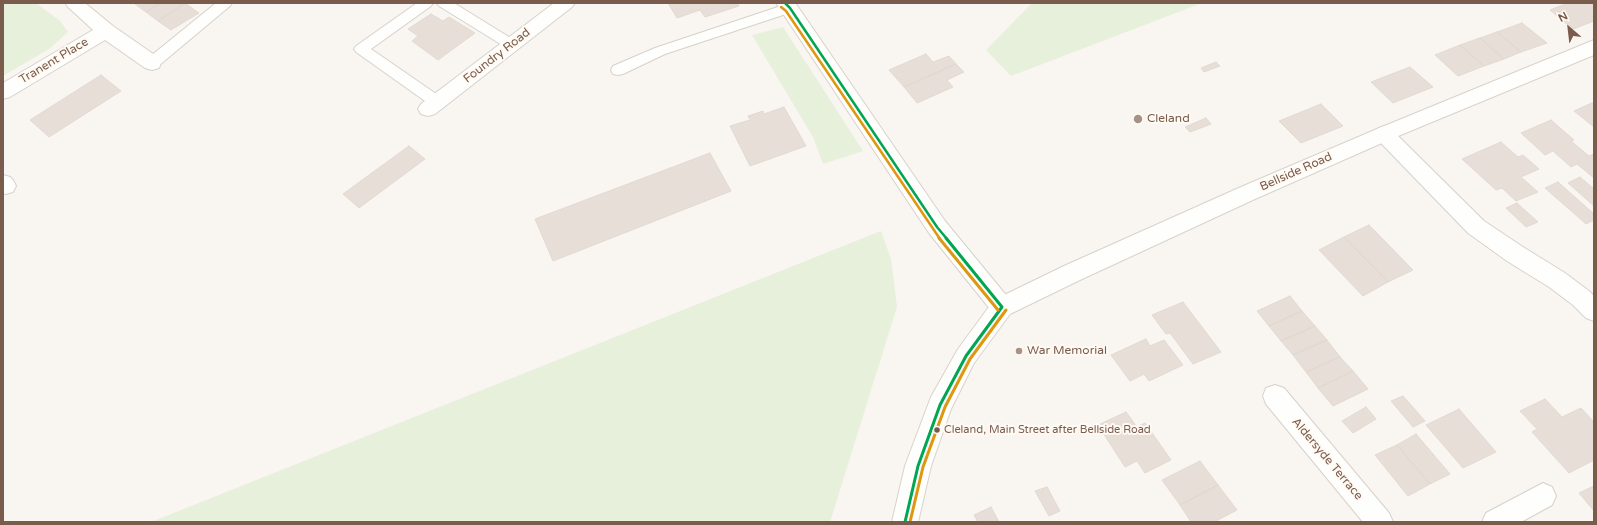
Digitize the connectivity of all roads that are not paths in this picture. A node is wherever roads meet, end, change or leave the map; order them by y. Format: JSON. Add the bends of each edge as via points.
{"nodes":[{"id":1,"x":74,"y":3,"type":"edge"},
{"id":2,"x":225,"y":3,"type":"edge"},
{"id":3,"x":426,"y":3,"type":"edge"},
{"id":4,"x":444,"y":3,"type":"edge"},
{"id":5,"x":566,"y":3,"type":"edge"},
{"id":6,"x":788,"y":6,"type":"edge"},
{"id":7,"x":106,"y":30,"type":"junction"},
{"id":8,"x":512,"y":45,"type":"junction"},
{"id":9,"x":1594,"y":47,"type":"edge"},
{"id":10,"x":152,"y":63,"type":"joint"},
{"id":11,"x":618,"y":70,"type":"dead end"},
{"id":12,"x":3,"y":92,"type":"edge"},
{"id":13,"x":433,"y":106,"type":"joint"},
{"id":14,"x":1384,"y":134,"type":"junction"},
{"id":15,"x":1002,"y":307,"type":"junction"},
{"id":16,"x":1594,"y":311,"type":"edge"},
{"id":17,"x":1275,"y":396,"type":"dead end"},
{"id":18,"x":1543,"y":496,"type":"dead end"},
{"id":19,"x":906,"y":522,"type":"edge"},
{"id":20,"x":1380,"y":522,"type":"edge"},
{"id":21,"x":1495,"y":522,"type":"edge"}],
"edges":[{"from":1,"to":7,"type":"street"},
{"from":2,"to":10,"type":"lane"},
{"from":3,"to":13,"type":"lane","via":[[362,49]]},
{"from":4,"to":8,"type":"lane"},
{"from":5,"to":8,"type":"street","name":"Foundry Road"},
{"from":6,"to":11,"type":"lane","via":[[660,51]]},
{"from":6,"to":15,"type":"street","via":[[937,227]]},
{"from":7,"to":10,"type":"street"},
{"from":7,"to":12,"type":"street","name":"Tranent Place"},
{"from":8,"to":13,"type":"street","name":"Foundry Road"},
{"from":9,"to":14,"type":"street","name":"Bellside Road"},
{"from":14,"to":15,"type":"street","name":"Bellside Road","via":[[1219,206]]},
{"from":14,"to":16,"type":"street","via":[[1476,226],[1557,280]]},
{"from":15,"to":19,"type":"street","via":[[966,356],[940,405],[918,466]]},
{"from":17,"to":20,"type":"street","name":"Aldersyde Terrace"},
{"from":18,"to":21,"type":"street"}]}
